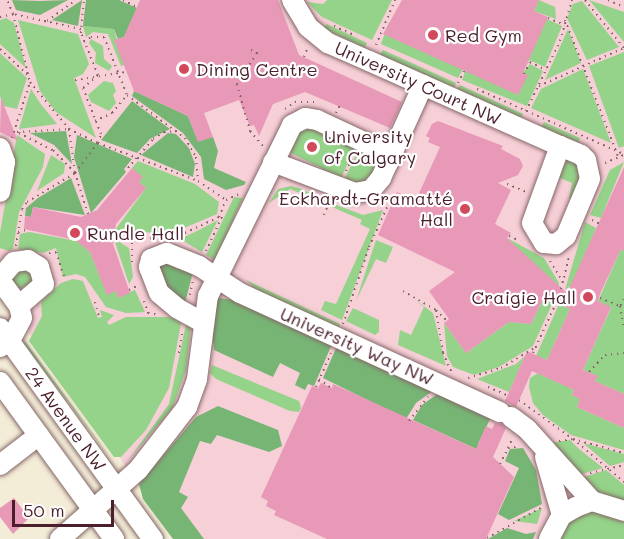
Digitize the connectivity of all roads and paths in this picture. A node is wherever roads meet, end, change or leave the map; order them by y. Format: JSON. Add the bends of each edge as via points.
{"nodes":[{"id":1,"x":7,"y":0,"type":"edge"},
{"id":2,"x":76,"y":0,"type":"edge"},
{"id":3,"x":84,"y":0,"type":"edge"},
{"id":4,"x":123,"y":0,"type":"edge"},
{"id":5,"x":292,"y":0,"type":"edge"},
{"id":6,"x":395,"y":0,"type":"edge"},
{"id":7,"x":572,"y":0,"type":"edge"},
{"id":8,"x":585,"y":0,"type":"edge"},
{"id":9,"x":608,"y":0,"type":"edge"},
{"id":10,"x":137,"y":7,"type":"dead end"},
{"id":11,"x":624,"y":8,"type":"edge"},
{"id":12,"x":390,"y":12,"type":"junction"},
{"id":13,"x":13,"y":14,"type":"junction"},
{"id":14,"x":396,"y":14,"type":"dead end"},
{"id":15,"x":0,"y":17,"type":"edge"},
{"id":16,"x":548,"y":18,"type":"dead end"},
{"id":17,"x":565,"y":20,"type":"junction"},
{"id":18,"x":47,"y":21,"type":"junction"},
{"id":19,"x":329,"y":24,"type":"dead end"},
{"id":20,"x":565,"y":25,"type":"junction"},
{"id":21,"x":81,"y":29,"type":"junction"},
{"id":22,"x":84,"y":42,"type":"junction"},
{"id":23,"x":310,"y":43,"type":"dead end"},
{"id":24,"x":376,"y":45,"type":"junction"},
{"id":25,"x":624,"y":48,"type":"edge"},
{"id":26,"x":386,"y":49,"type":"dead end"},
{"id":27,"x":0,"y":50,"type":"edge"},
{"id":28,"x":251,"y":50,"type":"dead end"},
{"id":29,"x":257,"y":53,"type":"junction"},
{"id":30,"x":261,"y":55,"type":"dead end"},
{"id":31,"x":304,"y":57,"type":"dead end"},
{"id":32,"x":585,"y":65,"type":"junction"},
{"id":33,"x":465,"y":69,"type":"dead end"},
{"id":34,"x":546,"y":70,"type":"junction"},
{"id":35,"x":126,"y":72,"type":"dead end"},
{"id":36,"x":524,"y":74,"type":"dead end"},
{"id":37,"x":98,"y":75,"type":"junction"},
{"id":38,"x":119,"y":75,"type":"junction"},
{"id":39,"x":30,"y":77,"type":"junction"},
{"id":40,"x":448,"y":77,"type":"dead end"},
{"id":41,"x":75,"y":80,"type":"dead end"},
{"id":42,"x":459,"y":81,"type":"junction"},
{"id":43,"x":30,"y":82,"type":"junction"},
{"id":44,"x":423,"y":85,"type":"junction"},
{"id":45,"x":538,"y":86,"type":"junction"},
{"id":46,"x":456,"y":89,"type":"dead end"},
{"id":47,"x":127,"y":94,"type":"junction"},
{"id":48,"x":340,"y":105,"type":"dead end"},
{"id":49,"x":526,"y":111,"type":"junction"},
{"id":50,"x":336,"y":113,"type":"dead end"},
{"id":51,"x":95,"y":121,"type":"junction"},
{"id":52,"x":69,"y":129,"type":"junction"},
{"id":53,"x":177,"y":131,"type":"junction"},
{"id":54,"x":16,"y":132,"type":"junction"},
{"id":55,"x":255,"y":134,"type":"dead end"},
{"id":56,"x":2,"y":141,"type":"edge"},
{"id":57,"x":98,"y":143,"type":"junction"},
{"id":58,"x":357,"y":146,"type":"dead end"},
{"id":59,"x":560,"y":146,"type":"dead end"},
{"id":60,"x":616,"y":151,"type":"junction"},
{"id":61,"x":624,"y":154,"type":"edge"},
{"id":62,"x":618,"y":156,"type":"junction"},
{"id":63,"x":136,"y":157,"type":"junction"},
{"id":64,"x":273,"y":162,"type":"junction"},
{"id":65,"x":388,"y":163,"type":"junction"},
{"id":66,"x":596,"y":164,"type":"dead end"},
{"id":67,"x":128,"y":168,"type":"dead end"},
{"id":68,"x":75,"y":172,"type":"junction"},
{"id":69,"x":342,"y":179,"type":"dead end"},
{"id":70,"x":198,"y":181,"type":"junction"},
{"id":71,"x":507,"y":184,"type":"dead end"},
{"id":72,"x":0,"y":192,"type":"edge"},
{"id":73,"x":526,"y":192,"type":"dead end"},
{"id":74,"x":242,"y":194,"type":"dead end"},
{"id":75,"x":226,"y":200,"type":"junction"},
{"id":76,"x":389,"y":203,"type":"dead end"},
{"id":77,"x":328,"y":205,"type":"dead end"},
{"id":78,"x":224,"y":211,"type":"junction"},
{"id":79,"x":88,"y":214,"type":"dead end"},
{"id":80,"x":324,"y":215,"type":"dead end"},
{"id":81,"x":26,"y":230,"type":"dead end"},
{"id":82,"x":18,"y":232,"type":"junction"},
{"id":83,"x":114,"y":234,"type":"dead end"},
{"id":84,"x":509,"y":236,"type":"dead end"},
{"id":85,"x":160,"y":239,"type":"dead end"},
{"id":86,"x":168,"y":239,"type":"dead end"},
{"id":87,"x":520,"y":241,"type":"dead end"},
{"id":88,"x":15,"y":251,"type":"dead end"},
{"id":89,"x":570,"y":252,"type":"dead end"},
{"id":90,"x":546,"y":253,"type":"dead end"},
{"id":91,"x":204,"y":256,"type":"dead end"},
{"id":92,"x":58,"y":259,"type":"dead end"},
{"id":93,"x":195,"y":276,"type":"dead end"},
{"id":94,"x":0,"y":279,"type":"edge"},
{"id":95,"x":65,"y":279,"type":"dead end"},
{"id":96,"x":216,"y":279,"type":"junction"},
{"id":97,"x":563,"y":282,"type":"junction"},
{"id":98,"x":139,"y":285,"type":"dead end"},
{"id":99,"x":561,"y":289,"type":"dead end"},
{"id":100,"x":129,"y":290,"type":"dead end"},
{"id":101,"x":403,"y":291,"type":"dead end"},
{"id":102,"x":600,"y":298,"type":"dead end"},
{"id":103,"x":624,"y":299,"type":"edge"},
{"id":104,"x":188,"y":300,"type":"dead end"},
{"id":105,"x":96,"y":302,"type":"dead end"},
{"id":106,"x":556,"y":303,"type":"dead end"},
{"id":107,"x":19,"y":306,"type":"junction"},
{"id":108,"x":620,"y":306,"type":"junction"},
{"id":109,"x":624,"y":308,"type":"edge"},
{"id":110,"x":436,"y":310,"type":"junction"},
{"id":111,"x":99,"y":317,"type":"dead end"},
{"id":112,"x":447,"y":321,"type":"dead end"},
{"id":113,"x":202,"y":322,"type":"junction"},
{"id":114,"x":624,"y":329,"type":"edge"},
{"id":115,"x":340,"y":330,"type":"dead end"},
{"id":116,"x":2,"y":339,"type":"edge"},
{"id":117,"x":335,"y":345,"type":"dead end"},
{"id":118,"x":536,"y":347,"type":"junction"},
{"id":119,"x":533,"y":353,"type":"dead end"},
{"id":120,"x":624,"y":353,"type":"edge"},
{"id":121,"x":451,"y":371,"type":"dead end"},
{"id":122,"x":589,"y":372,"type":"dead end"},
{"id":123,"x":319,"y":380,"type":"junction"},
{"id":124,"x":463,"y":380,"type":"dead end"},
{"id":125,"x":0,"y":382,"type":"edge"},
{"id":126,"x":316,"y":387,"type":"dead end"},
{"id":127,"x":330,"y":387,"type":"dead end"},
{"id":128,"x":432,"y":394,"type":"dead end"},
{"id":129,"x":511,"y":416,"type":"junction"},
{"id":130,"x":409,"y":421,"type":"dead end"},
{"id":131,"x":39,"y":435,"type":"junction"},
{"id":132,"x":573,"y":439,"type":"junction"},
{"id":133,"x":532,"y":444,"type":"junction"},
{"id":134,"x":508,"y":448,"type":"junction"},
{"id":135,"x":624,"y":453,"type":"edge"},
{"id":136,"x":500,"y":464,"type":"dead end"},
{"id":137,"x":0,"y":465,"type":"edge"},
{"id":138,"x":624,"y":465,"type":"edge"},
{"id":139,"x":607,"y":468,"type":"junction"},
{"id":140,"x":580,"y":476,"type":"dead end"},
{"id":141,"x":624,"y":482,"type":"edge"},
{"id":142,"x":117,"y":490,"type":"junction"},
{"id":143,"x":592,"y":501,"type":"junction"},
{"id":144,"x":556,"y":508,"type":"junction"},
{"id":145,"x":93,"y":511,"type":"junction"},
{"id":146,"x":624,"y":512,"type":"edge"},
{"id":147,"x":487,"y":538,"type":"edge"},
{"id":148,"x":60,"y":539,"type":"edge"},
{"id":149,"x":114,"y":539,"type":"edge"},
{"id":150,"x":153,"y":539,"type":"edge"},
{"id":151,"x":549,"y":539,"type":"edge"}],
"edges":[{"from":1,"to":13,"type":"path"},
{"from":2,"to":18,"type":"path"},
{"from":3,"to":21,"type":"path"},
{"from":4,"to":10,"type":"path"},
{"from":5,"to":44,"type":"street","name":"University Court NW","via":[[308,27],[328,43]]},
{"from":6,"to":12,"type":"path"},
{"from":7,"to":17,"type":"path"},
{"from":8,"to":25,"type":"path"},
{"from":9,"to":11,"type":"path"},
{"from":12,"to":14,"type":"path"},
{"from":12,"to":24,"type":"path"},
{"from":13,"to":15,"type":"path"},
{"from":13,"to":18,"type":"path"},
{"from":13,"to":39,"type":"path"},
{"from":16,"to":20,"type":"path"},
{"from":17,"to":20,"type":"path"},
{"from":17,"to":32,"type":"path"},
{"from":18,"to":21,"type":"path"},
{"from":19,"to":24,"type":"path"},
{"from":20,"to":34,"type":"path"},
{"from":21,"to":22,"type":"path"},
{"from":22,"to":37,"type":"path"},
{"from":22,"to":38,"type":"path","via":[[104,37]]},
{"from":23,"to":31,"type":"path"},
{"from":24,"to":26,"type":"path"},
{"from":25,"to":32,"type":"path"},
{"from":27,"to":39,"type":"path"},
{"from":28,"to":29,"type":"path"},
{"from":29,"to":30,"type":"path"},
{"from":29,"to":55,"type":"path","via":[[242,82],[237,84],[243,104],[240,105],[252,136]]},
{"from":32,"to":45,"type":"path"},
{"from":32,"to":60,"type":"path"},
{"from":33,"to":42,"type":"path"},
{"from":34,"to":36,"type":"path","via":[[530,62]]},
{"from":34,"to":45,"type":"path"},
{"from":35,"to":38,"type":"path"},
{"from":37,"to":38,"type":"path"},
{"from":37,"to":41,"type":"path"},
{"from":37,"to":51,"type":"path","via":[[83,88]]},
{"from":38,"to":47,"type":"path"},
{"from":39,"to":43,"type":"path"},
{"from":40,"to":42,"type":"path"},
{"from":42,"to":46,"type":"path"},
{"from":42,"to":49,"type":"path"},
{"from":43,"to":52,"type":"path"},
{"from":43,"to":54,"type":"path"},
{"from":44,"to":59,"type":"street","name":"University Court NW"},
{"from":44,"to":65,"type":"street"},
{"from":45,"to":49,"type":"path"},
{"from":47,"to":51,"type":"path","via":[[112,113]]},
{"from":47,"to":53,"type":"path"},
{"from":48,"to":50,"type":"path"},
{"from":49,"to":60,"type":"path"},
{"from":51,"to":57,"type":"path","via":[[100,134]]},
{"from":52,"to":54,"type":"path"},
{"from":52,"to":57,"type":"path"},
{"from":52,"to":68,"type":"path"},
{"from":53,"to":63,"type":"path","via":[[159,135]]},
{"from":53,"to":70,"type":"path","via":[[196,157]]},
{"from":54,"to":56,"type":"path"},
{"from":54,"to":68,"type":"path","via":[[53,150]]},
{"from":56,"to":72,"type":"street","via":[[5,162]]},
{"from":57,"to":63,"type":"path"},
{"from":57,"to":68,"type":"path"},
{"from":58,"to":69,"type":"path"},
{"from":60,"to":61,"type":"path"},
{"from":60,"to":62,"type":"path"},
{"from":61,"to":62,"type":"path"},
{"from":62,"to":66,"type":"path"},
{"from":63,"to":67,"type":"path"},
{"from":63,"to":70,"type":"path"},
{"from":64,"to":65,"type":"street","via":[[354,193],[365,193],[375,187]]},
{"from":64,"to":65,"type":"street","via":[[292,125],[305,118],[381,150]]},
{"from":64,"to":96,"type":"street"},
{"from":68,"to":79,"type":"path"},
{"from":68,"to":82,"type":"path","via":[[27,202]]},
{"from":70,"to":75,"type":"path"},
{"from":71,"to":73,"type":"path"},
{"from":74,"to":75,"type":"path","via":[[232,194]]},
{"from":75,"to":78,"type":"path"},
{"from":76,"to":115,"type":"path"},
{"from":77,"to":80,"type":"path"},
{"from":78,"to":86,"type":"path","via":[[189,232]]},
{"from":78,"to":91,"type":"path"},
{"from":81,"to":82,"type":"path"},
{"from":82,"to":88,"type":"path"},
{"from":83,"to":85,"type":"path"},
{"from":84,"to":87,"type":"path"},
{"from":89,"to":97,"type":"path"},
{"from":90,"to":97,"type":"path"},
{"from":92,"to":95,"type":"path"},
{"from":93,"to":104,"type":"path"},
{"from":94,"to":107,"type":"street"},
{"from":94,"to":107,"type":"street","via":[[14,262],[28,260],[39,267],[44,284]]},
{"from":96,"to":113,"type":"street"},
{"from":96,"to":113,"type":"street","name":"University Way NW","via":[[199,266],[167,253],[151,259],[153,281],[159,293]]},
{"from":96,"to":129,"type":"street","name":"University Way NW"},
{"from":97,"to":99,"type":"path"},
{"from":98,"to":100,"type":"path"},
{"from":101,"to":110,"type":"path"},
{"from":102,"to":108,"type":"path"},
{"from":103,"to":108,"type":"path"},
{"from":105,"to":111,"type":"path"},
{"from":106,"to":118,"type":"path"},
{"from":107,"to":116,"type":"street","via":[[22,318]]},
{"from":108,"to":109,"type":"path"},
{"from":108,"to":114,"type":"path"},
{"from":110,"to":112,"type":"path"},
{"from":110,"to":121,"type":"path","via":[[443,353]]},
{"from":113,"to":142,"type":"street","via":[[197,379],[187,407],[156,449]]},
{"from":116,"to":142,"type":"street","name":"24 Avenue NW"},
{"from":117,"to":123,"type":"path"},
{"from":118,"to":119,"type":"path"},
{"from":118,"to":124,"type":"path","via":[[501,368]]},
{"from":120,"to":122,"type":"path","via":[[605,356]]},
{"from":123,"to":126,"type":"path"},
{"from":123,"to":127,"type":"path"},
{"from":125,"to":131,"type":"street","name":"24 Avenue NW"},
{"from":128,"to":130,"type":"path"},
{"from":129,"to":132,"type":"path"},
{"from":129,"to":133,"type":"street","name":"University Way NW"},
{"from":129,"to":134,"type":"path"},
{"from":131,"to":137,"type":"street"},
{"from":131,"to":145,"type":"street","name":"24 Avenue NW"},
{"from":132,"to":135,"type":"path"},
{"from":132,"to":139,"type":"path"},
{"from":133,"to":134,"type":"path"},
{"from":133,"to":143,"type":"street","name":"University Way NW"},
{"from":133,"to":144,"type":"street"},
{"from":134,"to":136,"type":"path"},
{"from":138,"to":139,"type":"path"},
{"from":139,"to":140,"type":"path"},
{"from":139,"to":141,"type":"path"},
{"from":142,"to":145,"type":"street"},
{"from":142,"to":150,"type":"street","name":"24 Avenue NW"},
{"from":143,"to":144,"type":"street"},
{"from":143,"to":146,"type":"street"},
{"from":144,"to":147,"type":"path"},
{"from":144,"to":151,"type":"street"},
{"from":145,"to":148,"type":"street"},
{"from":145,"to":149,"type":"street","name":"24 Avenue NW"}]}
